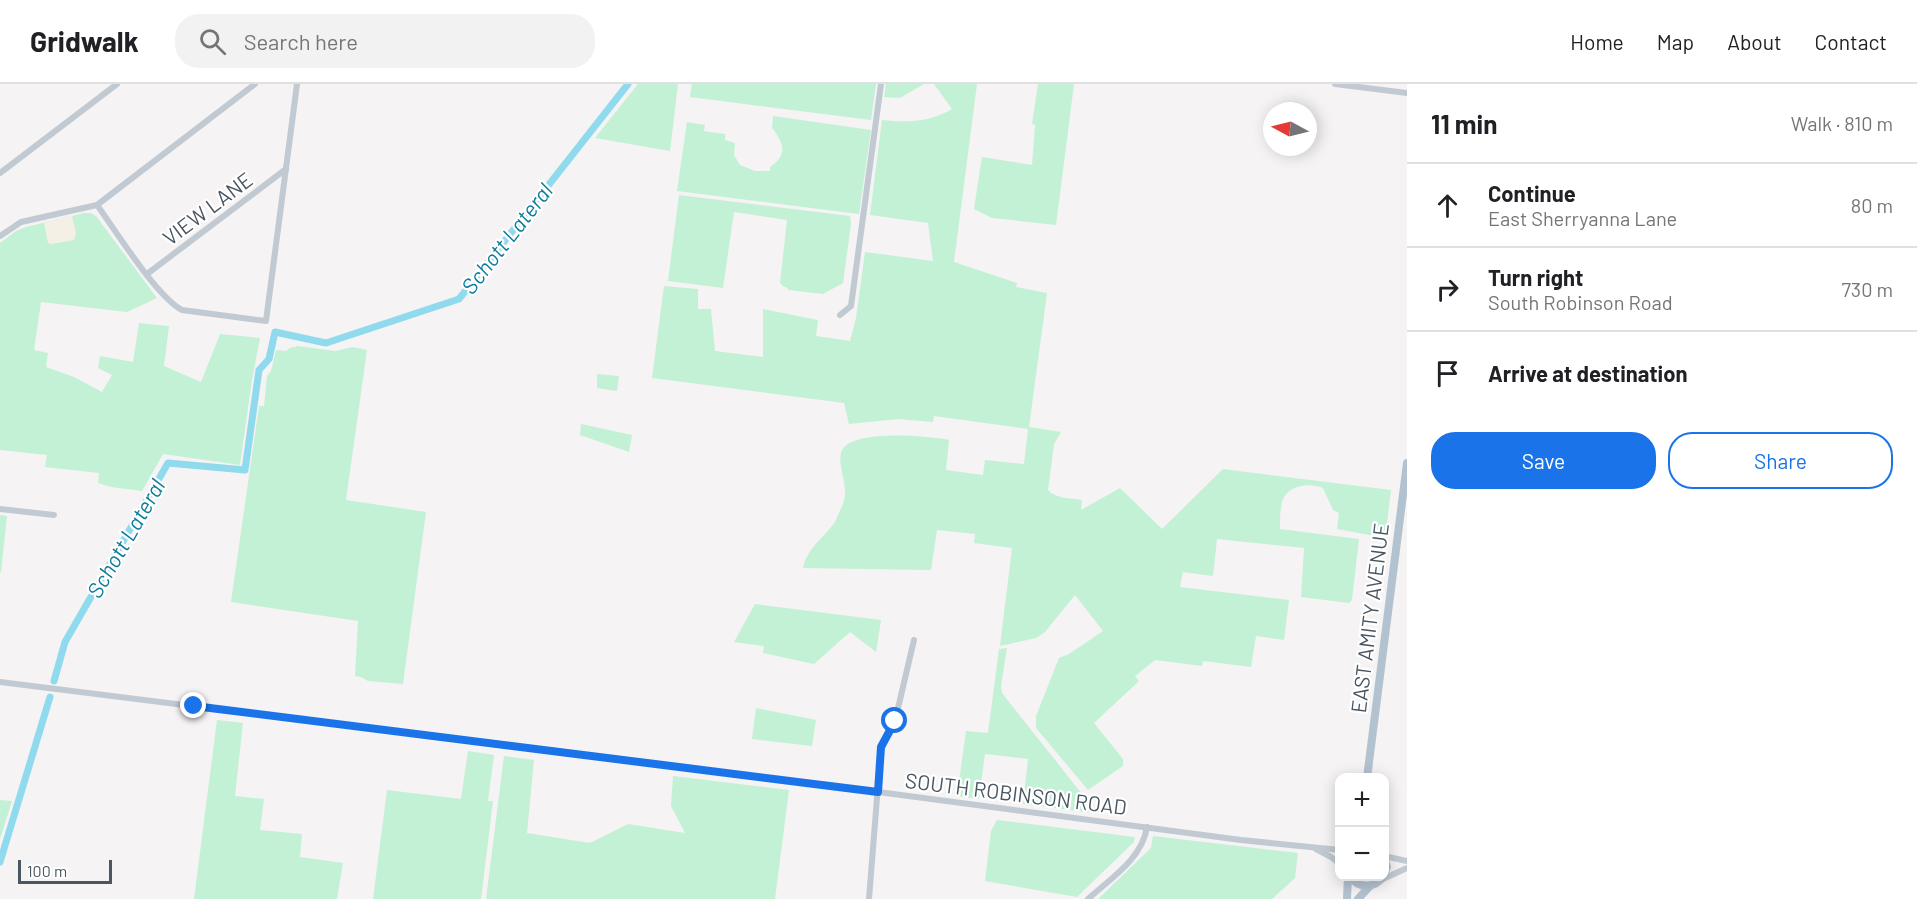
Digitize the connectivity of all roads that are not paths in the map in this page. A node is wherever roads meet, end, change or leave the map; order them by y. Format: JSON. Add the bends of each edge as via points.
{"nodes":[{"id":1,"x":117,"y":84,"type":"edge"},
{"id":2,"x":255,"y":84,"type":"edge"},
{"id":3,"x":297,"y":84,"type":"edge"},
{"id":4,"x":881,"y":84,"type":"edge"},
{"id":5,"x":1335,"y":84,"type":"edge"},
{"id":6,"x":1407,"y":93,"type":"edge"},
{"id":7,"x":286,"y":169,"type":"junction"},
{"id":8,"x":0,"y":173,"type":"edge"},
{"id":9,"x":97,"y":206,"type":"junction"},
{"id":10,"x":0,"y":236,"type":"edge"},
{"id":11,"x":147,"y":274,"type":"junction"},
{"id":12,"x":840,"y":315,"type":"dead end"},
{"id":13,"x":1407,"y":468,"type":"edge"},
{"id":14,"x":0,"y":509,"type":"edge"},
{"id":15,"x":54,"y":515,"type":"dead end"},
{"id":16,"x":914,"y":640,"type":"dead end"},
{"id":17,"x":0,"y":682,"type":"edge"},
{"id":18,"x":1368,"y":773,"type":"edge"},
{"id":19,"x":878,"y":792,"type":"junction"},
{"id":20,"x":1147,"y":827,"type":"junction"},
{"id":21,"x":1313,"y":848,"type":"junction"},
{"id":22,"x":1335,"y":850,"type":"edge"},
{"id":23,"x":1389,"y":858,"type":"edge"},
{"id":24,"x":1335,"y":860,"type":"edge"},
{"id":25,"x":1407,"y":861,"type":"edge"},
{"id":26,"x":1407,"y":868,"type":"edge"},
{"id":27,"x":1389,"y":875,"type":"edge"},
{"id":28,"x":1349,"y":881,"type":"edge"},
{"id":29,"x":1354,"y":881,"type":"edge"},
{"id":30,"x":1377,"y":881,"type":"edge"},
{"id":31,"x":1370,"y":886,"type":"junction"},
{"id":32,"x":869,"y":899,"type":"edge"},
{"id":33,"x":1088,"y":899,"type":"edge"},
{"id":34,"x":1347,"y":899,"type":"edge"},
{"id":35,"x":1358,"y":899,"type":"edge"}],
"edges":[{"from":1,"to":8,"type":"street"},
{"from":2,"to":9,"type":"street"},
{"from":3,"to":7,"type":"street"},
{"from":4,"to":12,"type":"street","via":[[851,306]]},
{"from":5,"to":6,"type":"street"},
{"from":7,"to":11,"type":"street","name":"VIEW LANE"},
{"from":7,"to":11,"type":"street","via":[[266,321],[182,309],[168,300]]},
{"from":9,"to":10,"type":"street","via":[[21,222]]},
{"from":9,"to":11,"type":"street"},
{"from":13,"to":18,"type":"main road","name":"EAST AMITY AVENUE"},
{"from":14,"to":15,"type":"street"},
{"from":16,"to":19,"type":"street","via":[[895,721],[881,747]]},
{"from":17,"to":19,"type":"street","name":"SOUTH ROBINSON ROAD"},
{"from":19,"to":20,"type":"street","name":"SOUTH ROBINSON ROAD"},
{"from":19,"to":32,"type":"street"},
{"from":20,"to":21,"type":"street","name":"SOUTH ROBINSON ROAD"},
{"from":20,"to":33,"type":"street","via":[[1139,852]]},
{"from":21,"to":22,"type":"street","name":"SOUTH ROBINSON ROAD"},
{"from":21,"to":24,"type":"street","name":"SOUTH ROBINSON ROAD"},
{"from":23,"to":25,"type":"street"},
{"from":26,"to":27,"type":"street"},
{"from":28,"to":34,"type":"main road"},
{"from":29,"to":31,"type":"main road"},
{"from":30,"to":31,"type":"main road"},
{"from":31,"to":35,"type":"main road"}]}
